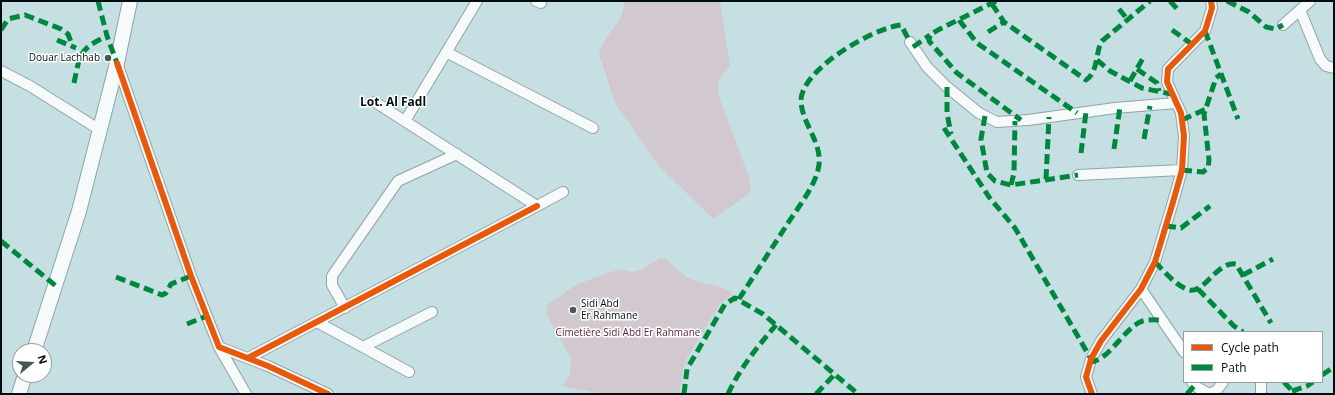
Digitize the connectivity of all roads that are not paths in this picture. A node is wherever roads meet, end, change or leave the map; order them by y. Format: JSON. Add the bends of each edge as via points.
{"nodes":[{"id":1,"x":130,"y":1,"type":"edge"},
{"id":2,"x":476,"y":1,"type":"edge"},
{"id":3,"x":1211,"y":1,"type":"edge"},
{"id":4,"x":1310,"y":1,"type":"edge"},
{"id":5,"x":1300,"y":10,"type":"junction"},
{"id":6,"x":1283,"y":25,"type":"dead end"},
{"id":7,"x":910,"y":42,"type":"dead end"},
{"id":8,"x":446,"y":52,"type":"junction"},
{"id":9,"x":117,"y":63,"type":"junction"},
{"id":10,"x":1334,"y":68,"type":"edge"},
{"id":11,"x":1,"y":72,"type":"edge"},
{"id":12,"x":375,"y":102,"type":"dead end"},
{"id":13,"x":1176,"y":104,"type":"junction"},
{"id":14,"x":405,"y":121,"type":"junction"},
{"id":15,"x":593,"y":128,"type":"dead end"},
{"id":16,"x":100,"y":130,"type":"junction"},
{"id":17,"x":457,"y":154,"type":"junction"},
{"id":18,"x":1182,"y":170,"type":"junction"},
{"id":19,"x":1078,"y":175,"type":"dead end"},
{"id":20,"x":563,"y":192,"type":"dead end"},
{"id":21,"x":537,"y":206,"type":"junction"},
{"id":22,"x":1141,"y":289,"type":"junction"},
{"id":23,"x":345,"y":308,"type":"junction"},
{"id":24,"x":432,"y":312,"type":"dead end"},
{"id":25,"x":317,"y":322,"type":"junction"},
{"id":26,"x":37,"y":343,"type":"edge"},
{"id":27,"x":219,"y":347,"type":"junction"},
{"id":28,"x":363,"y":347,"type":"junction"},
{"id":29,"x":1183,"y":351,"type":"edge"},
{"id":30,"x":248,"y":358,"type":"junction"},
{"id":31,"x":409,"y":372,"type":"dead end"},
{"id":32,"x":22,"y":383,"type":"edge"},
{"id":33,"x":1193,"y":383,"type":"edge"},
{"id":34,"x":1222,"y":383,"type":"edge"},
{"id":35,"x":1262,"y":383,"type":"edge"},
{"id":36,"x":19,"y":394,"type":"edge"},
{"id":37,"x":246,"y":394,"type":"edge"},
{"id":38,"x":328,"y":394,"type":"edge"},
{"id":39,"x":1092,"y":394,"type":"edge"},
{"id":40,"x":1261,"y":394,"type":"edge"}],
"edges":[{"from":1,"to":9,"type":"street"},
{"from":2,"to":8,"type":"street"},
{"from":3,"to":13,"type":"street","via":[[1212,8],[1205,31],[1168,69],[1167,82]]},
{"from":4,"to":5,"type":"street"},
{"from":5,"to":6,"type":"street"},
{"from":5,"to":10,"type":"street","via":[[1320,60],[1326,66]]},
{"from":7,"to":13,"type":"street","via":[[940,81],[979,113],[996,122],[1115,108]]},
{"from":8,"to":14,"type":"street"},
{"from":8,"to":15,"type":"street"},
{"from":9,"to":16,"type":"street"},
{"from":9,"to":27,"type":"street"},
{"from":11,"to":16,"type":"street","via":[[30,86]]},
{"from":12,"to":14,"type":"street"},
{"from":13,"to":18,"type":"street","via":[[1181,113],[1184,136]]},
{"from":14,"to":17,"type":"street"},
{"from":16,"to":26,"type":"street","via":[[79,211]]},
{"from":17,"to":21,"type":"street"},
{"from":17,"to":23,"type":"street","via":[[398,181],[332,276],[332,285]]},
{"from":18,"to":19,"type":"street"},
{"from":18,"to":22,"type":"street","via":[[1155,262]]},
{"from":20,"to":21,"type":"street"},
{"from":21,"to":23,"type":"street"},
{"from":22,"to":29,"type":"street"},
{"from":22,"to":39,"type":"street","via":[[1101,341],[1091,359],[1086,377]]},
{"from":23,"to":25,"type":"street"},
{"from":24,"to":28,"type":"street"},
{"from":25,"to":28,"type":"street"},
{"from":25,"to":30,"type":"street"},
{"from":27,"to":30,"type":"street"},
{"from":27,"to":37,"type":"street"},
{"from":28,"to":31,"type":"street"},
{"from":30,"to":38,"type":"street"},
{"from":32,"to":36,"type":"street"},
{"from":33,"to":34,"type":"street","via":[[1210,394]]},
{"from":35,"to":40,"type":"street"}]}
